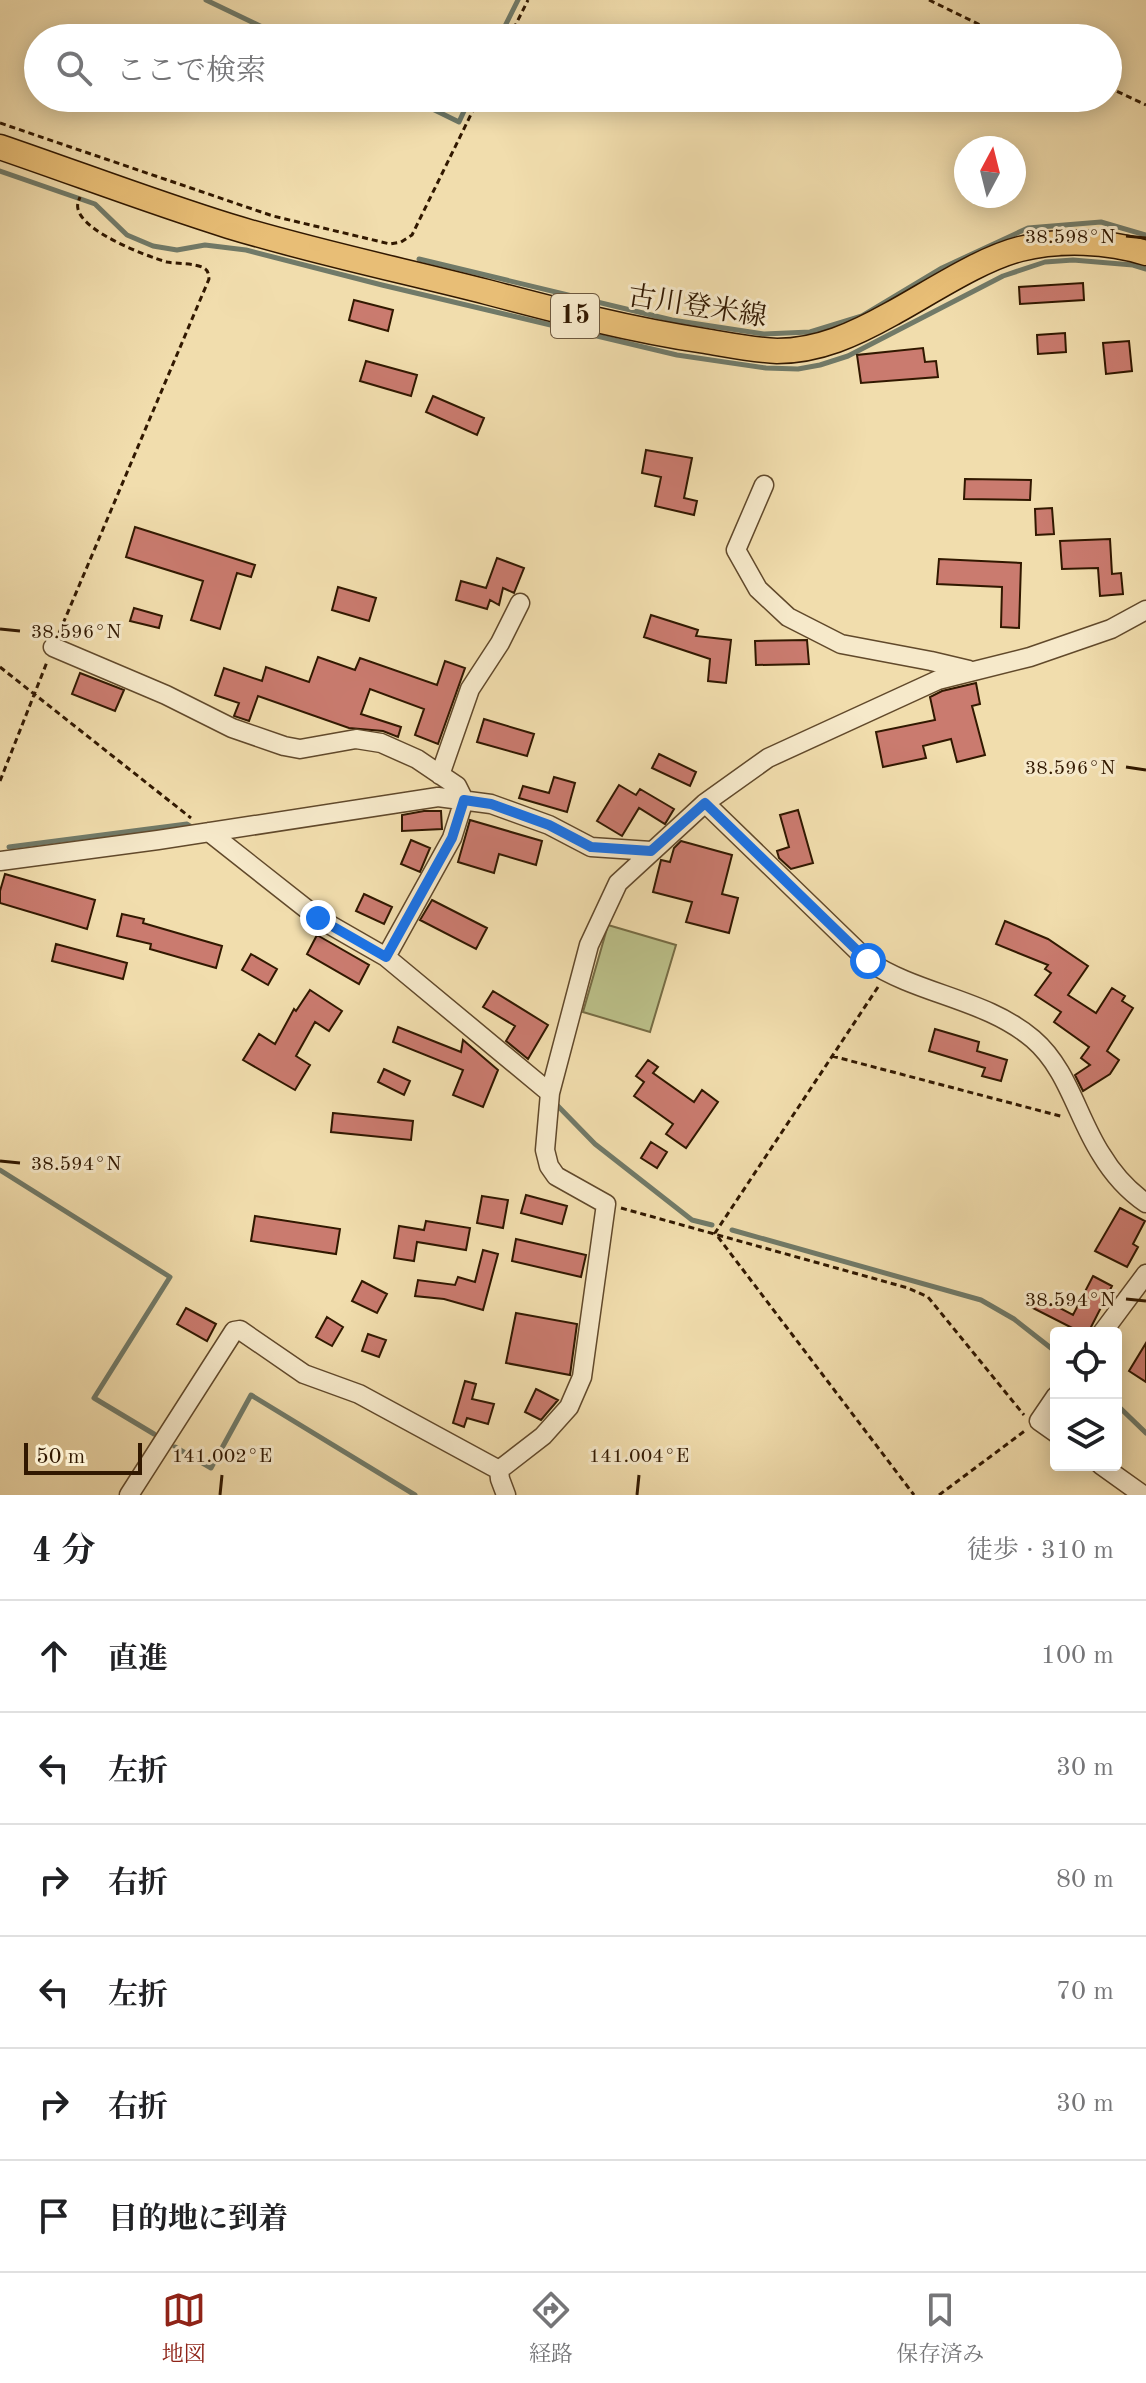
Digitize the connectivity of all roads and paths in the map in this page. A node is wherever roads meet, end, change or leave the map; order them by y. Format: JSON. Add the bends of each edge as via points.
{"nodes":[{"id":1,"x":528,"y":0,"type":"edge"},
{"id":2,"x":929,"y":0,"type":"edge"},
{"id":3,"x":516,"y":24,"type":"edge"},
{"id":4,"x":978,"y":24,"type":"edge"},
{"id":5,"x":1122,"y":94,"type":"edge"},
{"id":6,"x":1146,"y":105,"type":"edge"},
{"id":7,"x":472,"y":112,"type":"edge"},
{"id":8,"x":0,"y":123,"type":"edge"},
{"id":9,"x":0,"y":147,"type":"edge"},
{"id":10,"x":78,"y":204,"type":"dead end"},
{"id":11,"x":1146,"y":253,"type":"edge"},
{"id":12,"x":764,"y":485,"type":"dead end"},
{"id":13,"x":520,"y":603,"type":"dead end"},
{"id":14,"x":1146,"y":610,"type":"edge"},
{"id":15,"x":53,"y":647,"type":"junction"},
{"id":16,"x":0,"y":667,"type":"edge"},
{"id":17,"x":972,"y":671,"type":"junction"},
{"id":18,"x":35,"y":693,"type":"junction"},
{"id":19,"x":440,"y":775,"type":"junction"},
{"id":20,"x":0,"y":781,"type":"edge"},
{"id":21,"x":464,"y":800,"type":"junction"},
{"id":22,"x":705,"y":803,"type":"junction"},
{"id":23,"x":209,"y":832,"type":"junction"},
{"id":24,"x":651,"y":851,"type":"junction"},
{"id":25,"x":0,"y":861,"type":"edge"},
{"id":26,"x":386,"y":957,"type":"junction"},
{"id":27,"x":887,"y":973,"type":"junction"},
{"id":28,"x":832,"y":1056,"type":"junction"},
{"id":29,"x":549,"y":1099,"type":"junction"},
{"id":30,"x":1085,"y":1123,"type":"junction"},
{"id":31,"x":1146,"y":1203,"type":"edge"},
{"id":32,"x":606,"y":1204,"type":"junction"},
{"id":33,"x":715,"y":1233,"type":"junction"},
{"id":34,"x":1146,"y":1274,"type":"edge"},
{"id":35,"x":1106,"y":1327,"type":"edge"},
{"id":36,"x":1054,"y":1399,"type":"edge"},
{"id":37,"x":1039,"y":1421,"type":"junction"},
{"id":38,"x":1050,"y":1429,"type":"edge"},
{"id":39,"x":499,"y":1470,"type":"junction"},
{"id":40,"x":1109,"y":1471,"type":"edge"},
{"id":41,"x":129,"y":1495,"type":"edge"},
{"id":42,"x":506,"y":1495,"type":"edge"},
{"id":43,"x":914,"y":1495,"type":"edge"},
{"id":44,"x":939,"y":1495,"type":"edge"},
{"id":45,"x":1143,"y":1495,"type":"edge"}],
"edges":[{"from":1,"to":3,"type":"path"},
{"from":2,"to":4,"type":"path"},
{"from":5,"to":6,"type":"path"},
{"from":7,"to":8,"type":"path","via":[[412,235],[390,244],[273,216]]},
{"from":9,"to":11,"type":"main road","name":"古川登米線","number":"15","via":[[301,247],[596,321],[777,351],[808,349],[864,329],[991,259],[1021,249],[1087,243]]},
{"from":10,"to":15,"type":"path","via":[[83,218],[100,232],[142,255],[203,268],[209,279]]},
{"from":12,"to":17,"type":"street","via":[[736,550],[758,589],[788,617],[841,644]]},
{"from":13,"to":19,"type":"street","via":[[470,689]]},
{"from":14,"to":17,"type":"street","via":[[1111,629]]},
{"from":15,"to":18,"type":"path"},
{"from":15,"to":19,"type":"street","via":[[284,746],[300,749],[356,739],[381,743]]},
{"from":16,"to":18,"type":"path"},
{"from":17,"to":22,"type":"street","via":[[938,680],[768,758]]},
{"from":18,"to":20,"type":"path"},
{"from":18,"to":23,"type":"path"},
{"from":19,"to":21,"type":"street","via":[[457,786]]},
{"from":21,"to":23,"type":"street","via":[[438,797]]},
{"from":21,"to":24,"type":"street","via":[[520,814],[591,847]]},
{"from":21,"to":26,"type":"street","via":[[452,838]]},
{"from":22,"to":24,"type":"street"},
{"from":22,"to":27,"type":"street","via":[[868,961]]},
{"from":23,"to":25,"type":"street"},
{"from":23,"to":26,"type":"street","via":[[318,918]]},
{"from":24,"to":29,"type":"street","via":[[618,883],[589,945]]},
{"from":26,"to":29,"type":"street"},
{"from":27,"to":28,"type":"path"},
{"from":27,"to":30,"type":"street","via":[[999,1016],[1034,1039],[1059,1068]]},
{"from":28,"to":30,"type":"path"},
{"from":28,"to":33,"type":"path"},
{"from":29,"to":32,"type":"street","via":[[549,1166],[556,1176]]},
{"from":30,"to":31,"type":"street","via":[[1123,1186]]},
{"from":32,"to":33,"type":"path"},
{"from":32,"to":39,"type":"street","via":[[582,1377],[569,1407],[552,1427]]},
{"from":33,"to":37,"type":"path","via":[[928,1297],[1027,1418]]},
{"from":33,"to":43,"type":"path"},
{"from":34,"to":35,"type":"street"},
{"from":36,"to":37,"type":"street"},
{"from":37,"to":38,"type":"street"},
{"from":37,"to":44,"type":"path"},
{"from":39,"to":41,"type":"street","via":[[359,1394],[304,1374],[240,1330],[234,1331]]},
{"from":39,"to":42,"type":"street"},
{"from":40,"to":45,"type":"street"}]}
